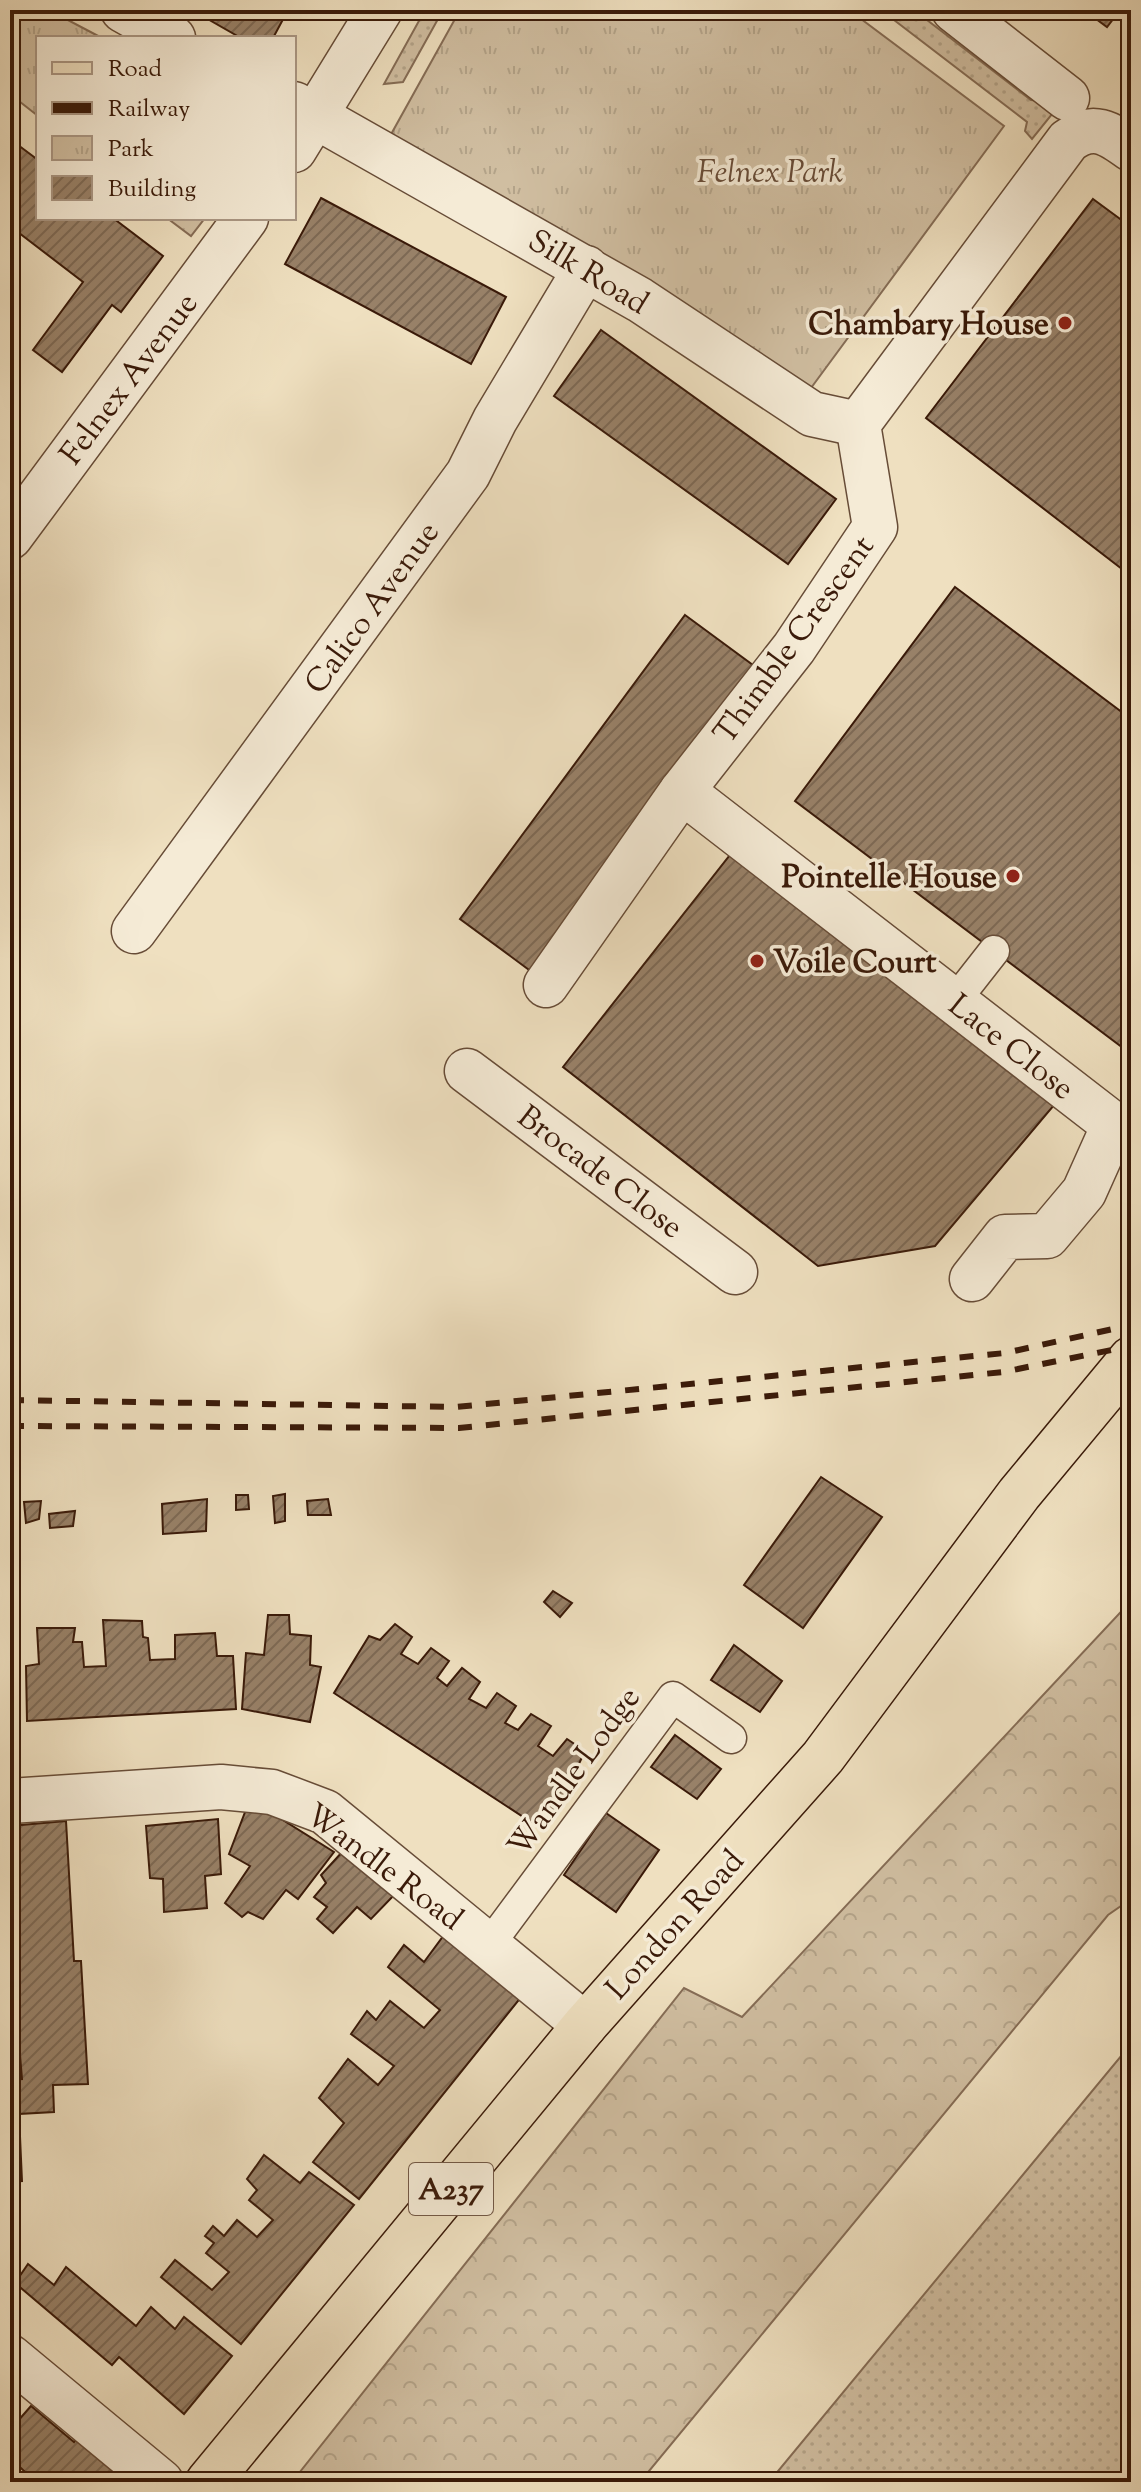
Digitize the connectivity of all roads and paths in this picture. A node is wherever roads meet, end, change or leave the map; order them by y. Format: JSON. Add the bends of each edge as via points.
{"nodes":[{"id":1,"x":123,"y":10,"type":"edge"},
{"id":2,"x":380,"y":10,"type":"edge"},
{"id":3,"x":954,"y":10,"type":"edge"},
{"id":4,"x":169,"y":36,"type":"edge"},
{"id":5,"x":1077,"y":115,"type":"junction"},
{"id":6,"x":301,"y":124,"type":"edge"},
{"id":7,"x":1131,"y":149,"type":"edge"},
{"id":8,"x":245,"y":220,"type":"edge"},
{"id":9,"x":586,"y":268,"type":"junction"},
{"id":10,"x":858,"y":424,"type":"junction"},
{"id":11,"x":10,"y":537,"type":"edge"},
{"id":12,"x":682,"y":791,"type":"junction"},
{"id":13,"x":134,"y":931,"type":"dead end"},
{"id":14,"x":994,"y":951,"type":"dead end"},
{"id":15,"x":546,"y":985,"type":"dead end"},
{"id":16,"x":954,"y":1002,"type":"junction"},
{"id":17,"x":467,"y":1071,"type":"dead end"},
{"id":18,"x":1122,"y":1122,"type":"edge"},
{"id":19,"x":735,"y":1272,"type":"dead end"},
{"id":20,"x":972,"y":1279,"type":"dead end"},
{"id":21,"x":1131,"y":1359,"type":"edge"},
{"id":22,"x":731,"y":1738,"type":"dead end"},
{"id":23,"x":10,"y":1801,"type":"edge"},
{"id":24,"x":489,"y":1945,"type":"junction"},
{"id":25,"x":585,"y":2025,"type":"junction"},
{"id":26,"x":10,"y":2357,"type":"edge"},
{"id":27,"x":161,"y":2482,"type":"edge"},
{"id":28,"x":208,"y":2482,"type":"edge"}],
"edges":[{"from":1,"to":4,"type":"street"},
{"from":2,"to":6,"type":"street"},
{"from":3,"to":5,"type":"street"},
{"from":5,"to":7,"type":"street"},
{"from":5,"to":10,"type":"street","via":[[1068,141]]},
{"from":6,"to":9,"type":"street","name":"Silk Road"},
{"from":8,"to":11,"type":"street","name":"Felnex Avenue"},
{"from":9,"to":10,"type":"street","name":"Silk Road","via":[[812,414]]},
{"from":9,"to":13,"type":"street","name":"Calico Avenue","via":[[468,474]]},
{"from":10,"to":12,"type":"street","name":"Thimble Crescent","via":[[875,527],[794,648]]},
{"from":12,"to":15,"type":"street","name":"Thimble Crescent"},
{"from":12,"to":16,"type":"street","name":"Lace Close"},
{"from":14,"to":16,"type":"lane"},
{"from":16,"to":18,"type":"street","name":"Lace Close"},
{"from":17,"to":19,"type":"street","name":"Brocade Close"},
{"from":18,"to":20,"type":"street","name":"Lace Close","via":[[1084,1192],[1047,1236],[1005,1237]]},
{"from":21,"to":25,"type":"main road","name":"London Road","number":"A237","via":[[1019,1494],[823,1757]]},
{"from":22,"to":24,"type":"lane","name":"Wandle Lodge","via":[[673,1697]]},
{"from":23,"to":24,"type":"street","name":"Wandle Road","via":[[221,1787],[272,1792],[325,1812]]},
{"from":24,"to":25,"type":"street","name":"Wandle Road"},
{"from":25,"to":28,"type":"main road","name":"London Road","number":"A237"},
{"from":26,"to":27,"type":"street"}]}
